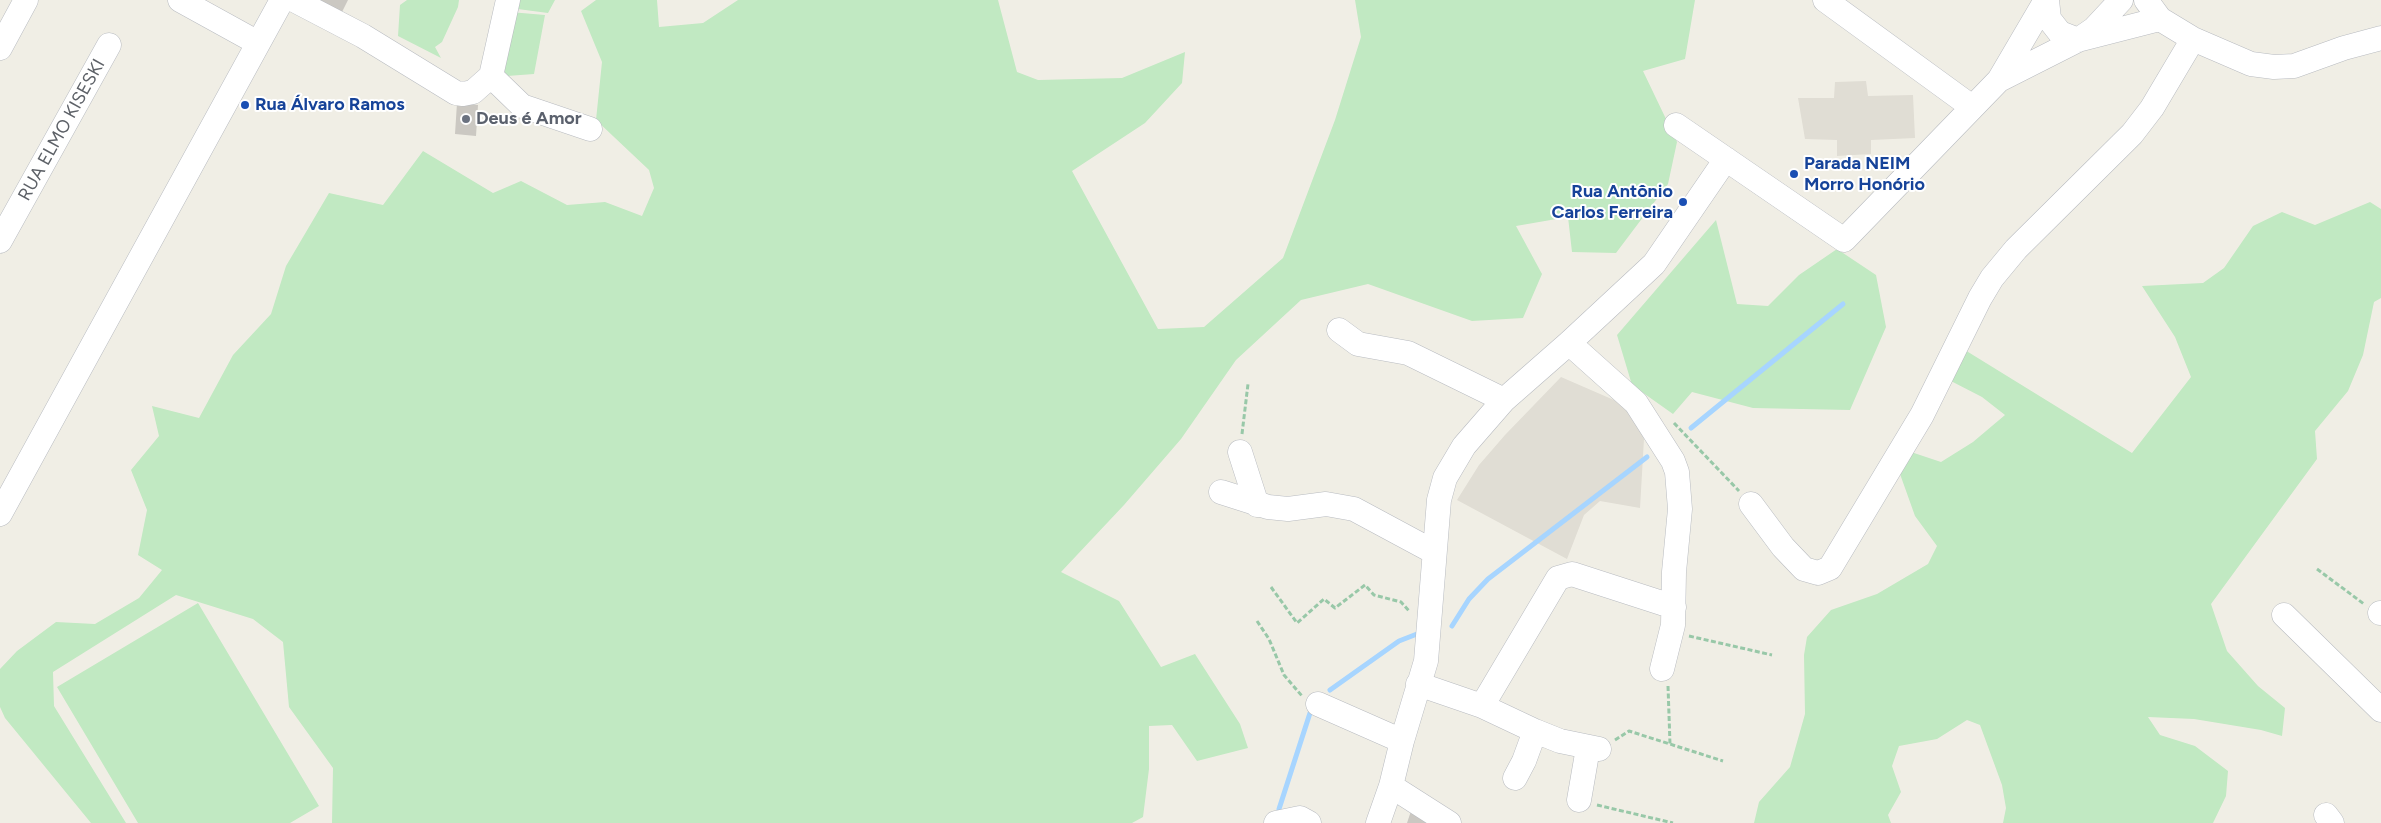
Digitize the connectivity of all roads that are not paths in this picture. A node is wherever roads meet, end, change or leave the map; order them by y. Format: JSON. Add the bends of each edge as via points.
{"nodes":[{"id":1,"x":26,"y":0,"type":"edge"},
{"id":2,"x":282,"y":0,"type":"edge"},
{"id":3,"x":294,"y":0,"type":"edge"},
{"id":4,"x":508,"y":0,"type":"edge"},
{"id":5,"x":1826,"y":0,"type":"edge"},
{"id":6,"x":2046,"y":0,"type":"edge"},
{"id":7,"x":2121,"y":0,"type":"edge"},
{"id":8,"x":2146,"y":0,"type":"edge"},
{"id":9,"x":184,"y":1,"type":"edge"},
{"id":10,"x":2160,"y":18,"type":"junction"},
{"id":11,"x":2381,"y":38,"type":"edge"},
{"id":12,"x":2194,"y":39,"type":"junction"},
{"id":13,"x":2078,"y":40,"type":"junction"},
{"id":14,"x":258,"y":43,"type":"junction"},
{"id":15,"x":109,"y":45,"type":"dead end"},
{"id":16,"x":0,"y":48,"type":"edge"},
{"id":17,"x":491,"y":76,"type":"junction"},
{"id":18,"x":1999,"y":80,"type":"junction"},
{"id":19,"x":1972,"y":107,"type":"junction"},
{"id":20,"x":1676,"y":125,"type":"dead end"},
{"id":21,"x":590,"y":128,"type":"dead end"},
{"id":22,"x":1726,"y":159,"type":"junction"},
{"id":23,"x":0,"y":241,"type":"edge"},
{"id":24,"x":1339,"y":330,"type":"dead end"},
{"id":25,"x":1569,"y":343,"type":"junction"},
{"id":26,"x":1504,"y":400,"type":"junction"},
{"id":27,"x":1240,"y":452,"type":"road end"},
{"id":28,"x":1221,"y":492,"type":"dead end"},
{"id":29,"x":1256,"y":504,"type":"junction"},
{"id":30,"x":1751,"y":504,"type":"road end"},
{"id":31,"x":0,"y":514,"type":"edge"},
{"id":32,"x":1434,"y":552,"type":"junction"},
{"id":33,"x":1674,"y":608,"type":"junction"},
{"id":34,"x":2284,"y":615,"type":"dead end"},
{"id":35,"x":1662,"y":669,"type":"road end"},
{"id":36,"x":1418,"y":684,"type":"junction"},
{"id":37,"x":1318,"y":704,"type":"road end"},
{"id":38,"x":1482,"y":706,"type":"junction"},
{"id":39,"x":2381,"y":710,"type":"edge"},
{"id":40,"x":1534,"y":731,"type":"junction"},
{"id":41,"x":1402,"y":742,"type":"junction"},
{"id":42,"x":1515,"y":778,"type":"dead end"},
{"id":43,"x":1392,"y":786,"type":"junction"},
{"id":44,"x":1579,"y":800,"type":"road end"},
{"id":45,"x":1276,"y":823,"type":"edge"},
{"id":46,"x":1309,"y":823,"type":"edge"},
{"id":47,"x":1378,"y":823,"type":"edge"},
{"id":48,"x":1449,"y":823,"type":"edge"}],
"edges":[{"from":1,"to":16,"type":"street"},
{"from":2,"to":14,"type":"street"},
{"from":3,"to":17,"type":"street","via":[[363,36],[456,93],[473,92]]},
{"from":4,"to":17,"type":"street"},
{"from":5,"to":19,"type":"street"},
{"from":6,"to":13,"type":"street","via":[[2049,19],[2060,33]]},
{"from":6,"to":18,"type":"street"},
{"from":7,"to":13,"type":"street","via":[[2094,29]]},
{"from":8,"to":10,"type":"street"},
{"from":9,"to":14,"type":"street"},
{"from":10,"to":12,"type":"street"},
{"from":10,"to":13,"type":"street"},
{"from":11,"to":12,"type":"street","via":[[2294,66],[2274,67],[2251,64]]},
{"from":12,"to":30,"type":"street","via":[[2152,108],[2132,134],[2016,249],[1992,278],[1922,415],[1830,568],[1818,573],[1804,570]]},
{"from":13,"to":18,"type":"street"},
{"from":14,"to":31,"type":"street"},
{"from":15,"to":23,"type":"street","name":"RUA ELMO KISESKI"},
{"from":17,"to":21,"type":"street","via":[[522,106]]},
{"from":18,"to":19,"type":"street"},
{"from":19,"to":22,"type":"street","via":[[1844,240]]},
{"from":20,"to":22,"type":"street"},
{"from":22,"to":25,"type":"street","via":[[1654,264]]},
{"from":24,"to":26,"type":"street","via":[[1358,344],[1408,353]]},
{"from":25,"to":26,"type":"street"},
{"from":25,"to":33,"type":"street","via":[[1636,403],[1673,461],[1680,508]]},
{"from":26,"to":32,"type":"street","via":[[1464,446],[1445,478],[1439,500]]},
{"from":27,"to":29,"type":"street"},
{"from":28,"to":29,"type":"street"},
{"from":29,"to":32,"type":"street","via":[[1288,509],[1326,504],[1354,509]]},
{"from":32,"to":36,"type":"street","via":[[1426,661]]},
{"from":33,"to":35,"type":"street"},
{"from":33,"to":38,"type":"street","via":[[1572,574],[1558,578]]},
{"from":34,"to":39,"type":"street"},
{"from":36,"to":38,"type":"street"},
{"from":36,"to":41,"type":"street"},
{"from":37,"to":41,"type":"street"},
{"from":38,"to":40,"type":"street"},
{"from":40,"to":42,"type":"street"},
{"from":40,"to":44,"type":"street","via":[[1594,749]]},
{"from":41,"to":43,"type":"street"},
{"from":43,"to":47,"type":"street"},
{"from":43,"to":48,"type":"street"},
{"from":45,"to":46,"type":"street","via":[[1300,818]]}]}
